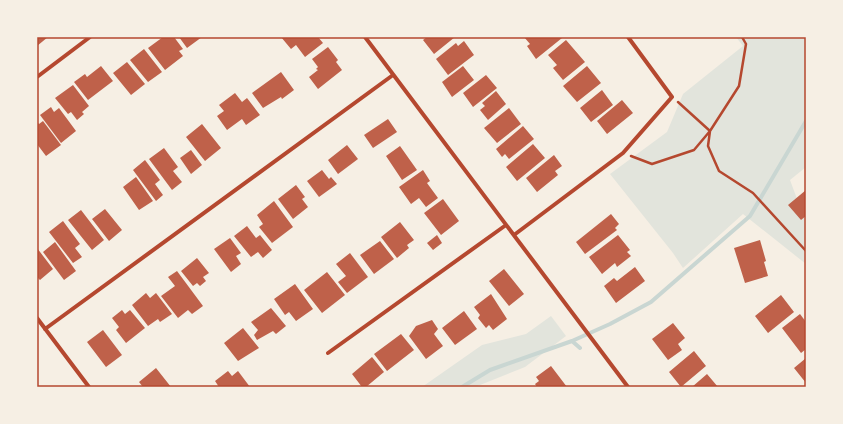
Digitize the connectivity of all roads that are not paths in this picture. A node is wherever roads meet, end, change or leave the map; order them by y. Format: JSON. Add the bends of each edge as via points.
{"nodes":[{"id":1,"x":90,"y":37,"type":"edge"},
{"id":2,"x":365,"y":37,"type":"edge"},
{"id":3,"x":628,"y":37,"type":"edge"},
{"id":4,"x":393,"y":75,"type":"junction"},
{"id":5,"x":37,"y":77,"type":"edge"},
{"id":6,"x":506,"y":225,"type":"junction"},
{"id":7,"x":514,"y":235,"type":"junction"},
{"id":8,"x":37,"y":318,"type":"edge"},
{"id":9,"x":45,"y":328,"type":"junction"},
{"id":10,"x":328,"y":353,"type":"dead end"},
{"id":11,"x":89,"y":387,"type":"edge"},
{"id":12,"x":628,"y":387,"type":"edge"}],
"edges":[{"from":1,"to":5,"type":"street"},
{"from":2,"to":4,"type":"street"},
{"from":3,"to":7,"type":"street","via":[[672,97],[623,153]]},
{"from":4,"to":6,"type":"street"},
{"from":4,"to":9,"type":"street"},
{"from":6,"to":7,"type":"street"},
{"from":6,"to":10,"type":"street"},
{"from":7,"to":12,"type":"street"},
{"from":8,"to":9,"type":"street"},
{"from":9,"to":11,"type":"street"}]}
